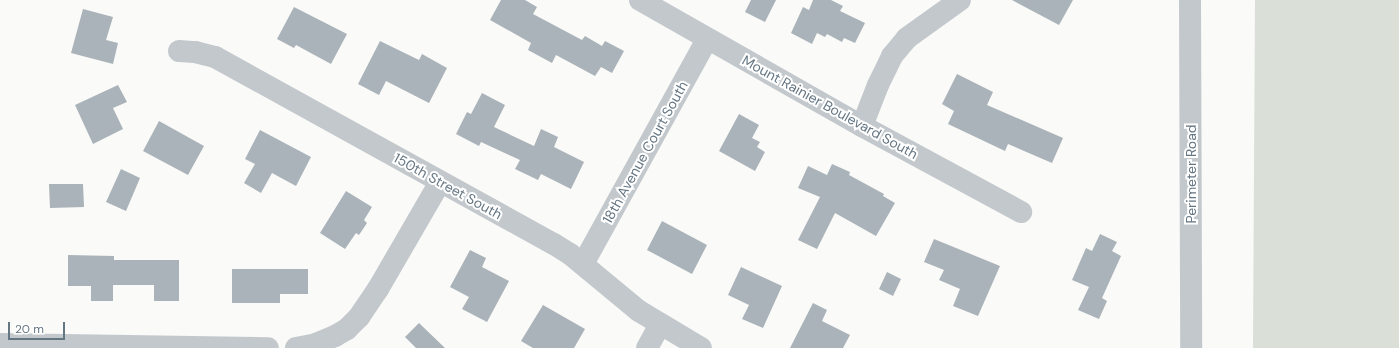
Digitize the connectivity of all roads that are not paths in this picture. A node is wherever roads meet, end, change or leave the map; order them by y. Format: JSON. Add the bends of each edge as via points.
{"nodes":[{"id":1,"x":640,"y":0,"type":"edge"},
{"id":2,"x":960,"y":0,"type":"edge"},
{"id":3,"x":1190,"y":0,"type":"edge"},
{"id":4,"x":707,"y":39,"type":"junction"},
{"id":5,"x":179,"y":51,"type":"dead end"},
{"id":6,"x":862,"y":126,"type":"junction"},
{"id":7,"x":440,"y":182,"type":"junction"},
{"id":8,"x":1021,"y":212,"type":"dead end"},
{"id":9,"x":582,"y":264,"type":"junction"},
{"id":10,"x":660,"y":325,"type":"junction"},
{"id":11,"x":0,"y":344,"type":"edge"},
{"id":12,"x":225,"y":348,"type":"edge"},
{"id":13,"x":268,"y":348,"type":"edge"},
{"id":14,"x":296,"y":348,"type":"edge"},
{"id":15,"x":647,"y":348,"type":"edge"},
{"id":16,"x":701,"y":348,"type":"edge"},
{"id":17,"x":1191,"y":348,"type":"edge"}],
"edges":[{"from":1,"to":4,"type":"street","name":"Mount Rainier Boulevard South"},
{"from":2,"to":6,"type":"street","via":[[919,28],[892,56]]},
{"from":3,"to":17,"type":"street","name":"Perimeter Road"},
{"from":4,"to":6,"type":"street","name":"Mount Rainier Boulevard South"},
{"from":4,"to":9,"type":"street","name":"18th Avenue Court South"},
{"from":5,"to":7,"type":"street","name":"150th Street South","via":[[215,57]]},
{"from":6,"to":8,"type":"street","name":"Mount Rainier Boulevard South"},
{"from":7,"to":9,"type":"street","name":"150th Street South","via":[[554,244]]},
{"from":7,"to":14,"type":"street","via":[[359,317],[335,336],[316,344]]},
{"from":9,"to":10,"type":"street","name":"150th Street South","via":[[617,294]]},
{"from":10,"to":15,"type":"street"},
{"from":10,"to":16,"type":"street","name":"150th Street South"},
{"from":11,"to":12,"type":"street"},
{"from":12,"to":13,"type":"street"}]}
